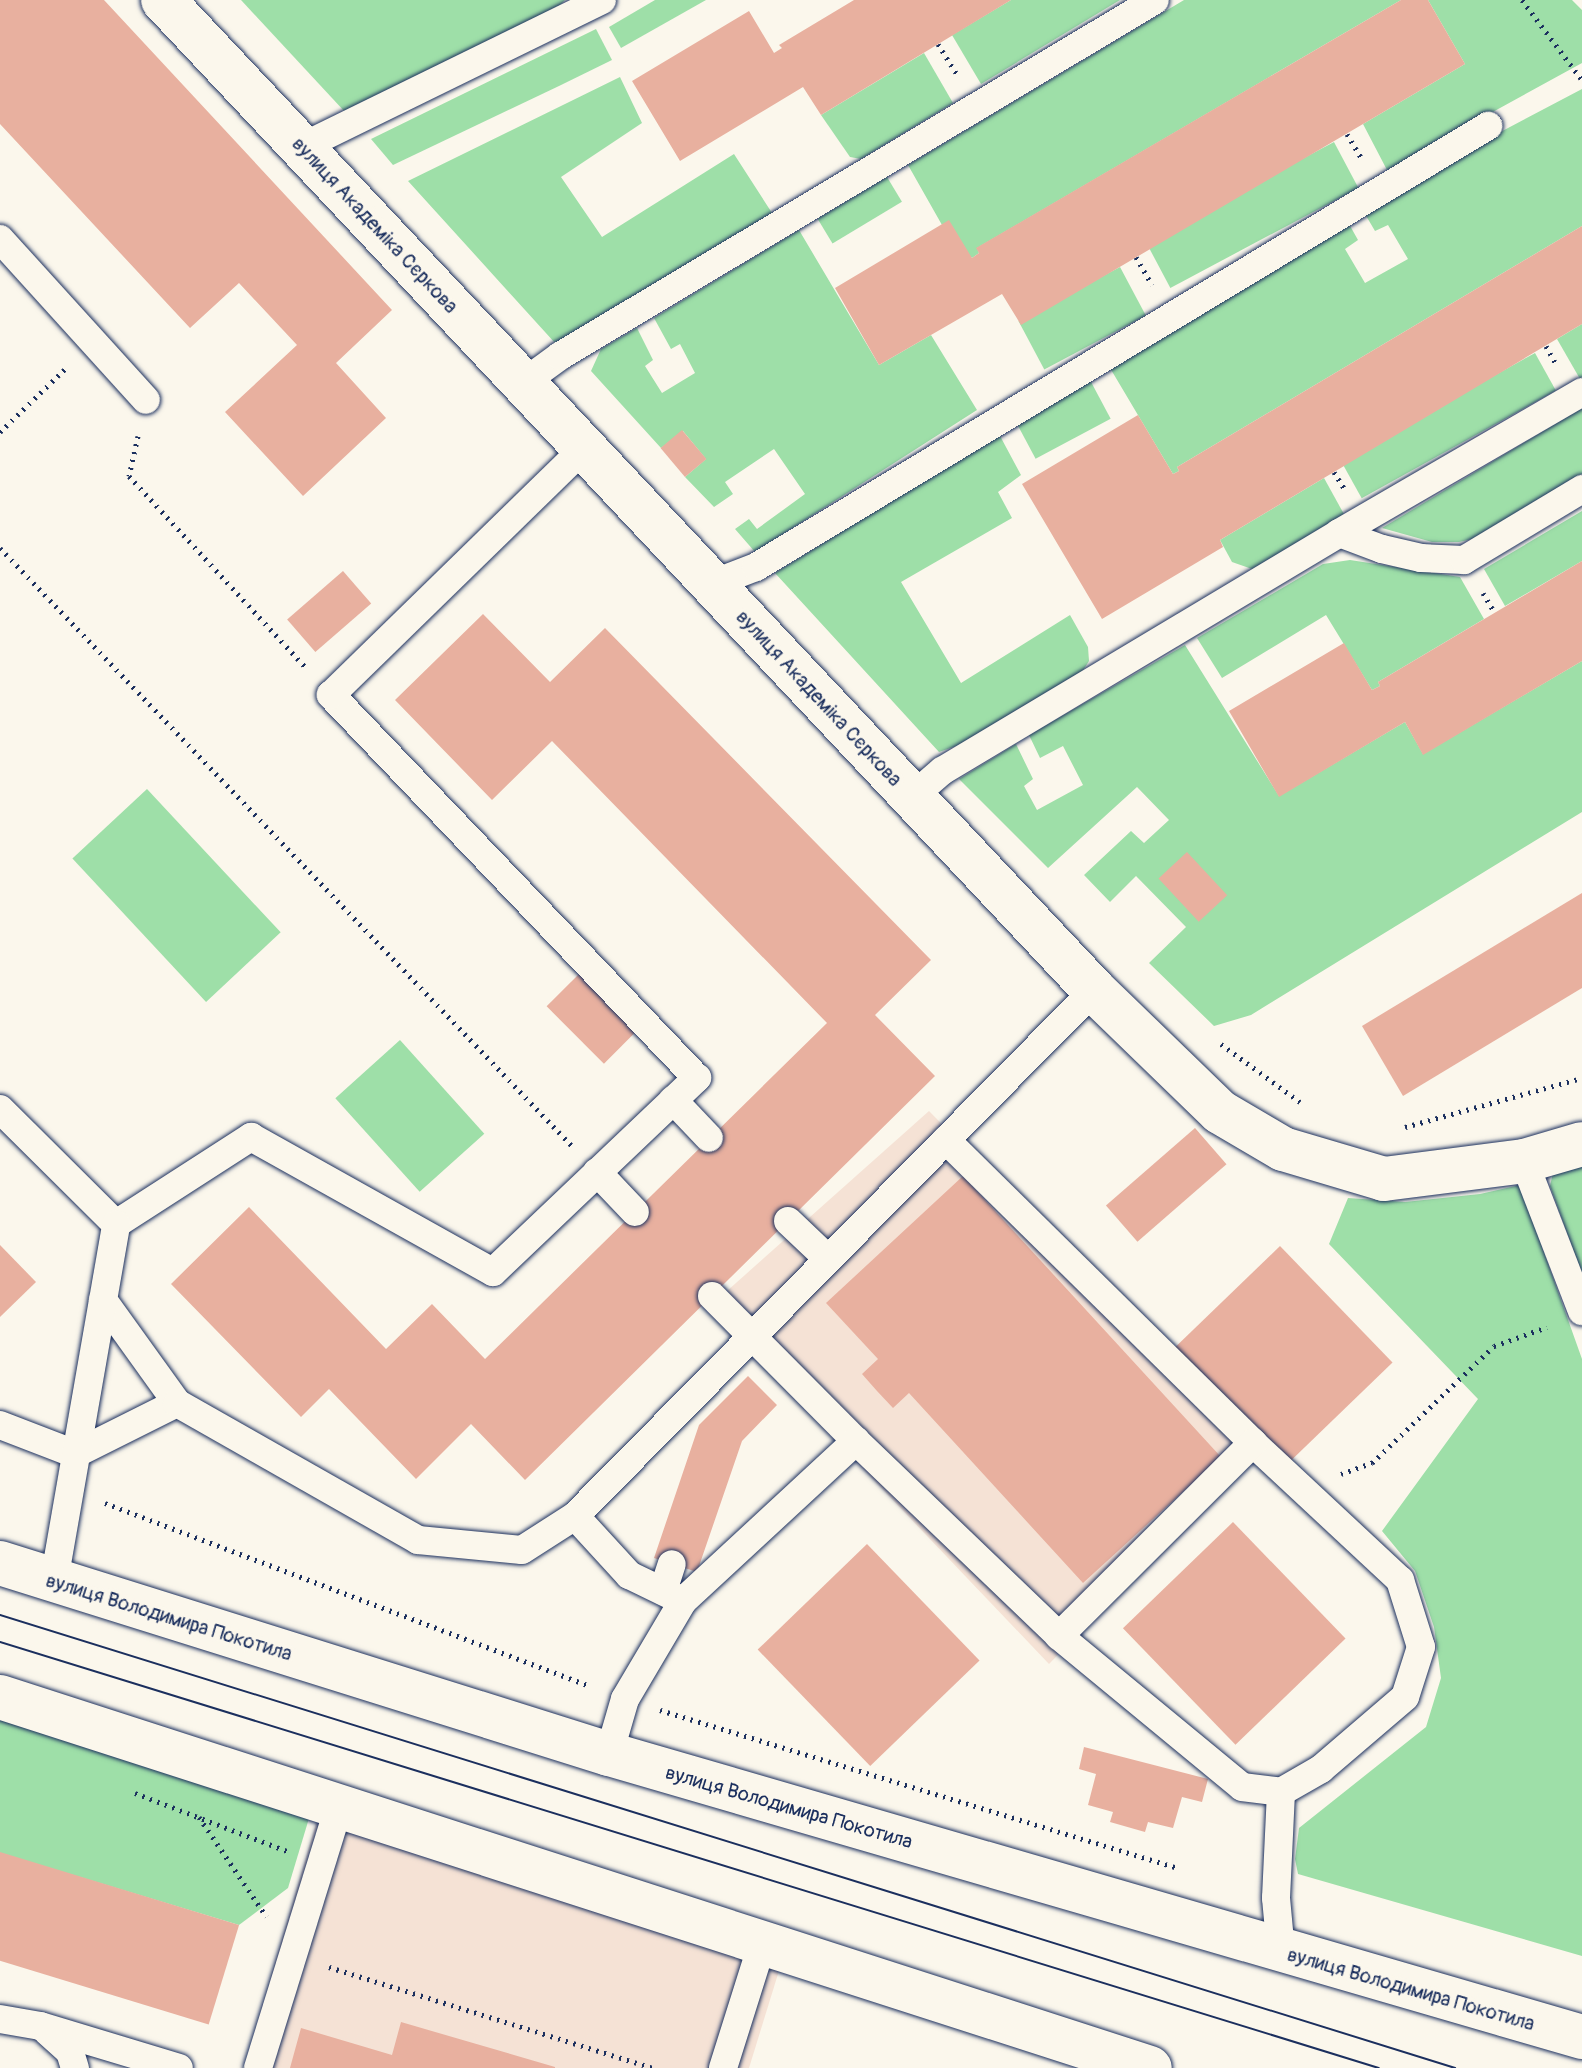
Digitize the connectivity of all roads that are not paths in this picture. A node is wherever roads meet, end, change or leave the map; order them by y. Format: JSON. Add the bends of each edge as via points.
{"nodes":[{"id":1,"x":163,"y":0,"type":"edge"},
{"id":2,"x":602,"y":0,"type":"edge"},
{"id":3,"x":1155,"y":0,"type":"edge"},
{"id":4,"x":1488,"y":126,"type":"dead end"},
{"id":5,"x":302,"y":147,"type":"junction"},
{"id":6,"x":0,"y":239,"type":"edge"},
{"id":7,"x":523,"y":383,"type":"junction"},
{"id":8,"x":1582,"y":392,"type":"edge"},
{"id":9,"x":146,"y":400,"type":"road end"},
{"id":10,"x":584,"y":448,"type":"junction"},
{"id":11,"x":1582,"y":489,"type":"edge"},
{"id":12,"x":1339,"y":533,"type":"junction"},
{"id":13,"x":712,"y":584,"type":"junction"},
{"id":14,"x":912,"y":797,"type":"junction"},
{"id":15,"x":1094,"y":990,"type":"junction"},
{"id":16,"x":673,"y":1100,"type":"junction"},
{"id":17,"x":0,"y":1109,"type":"edge"},
{"id":18,"x":709,"y":1138,"type":"dead end"},
{"id":19,"x":946,"y":1140,"type":"junction"},
{"id":20,"x":1582,"y":1144,"type":"edge"},
{"id":21,"x":1524,"y":1161,"type":"junction"},
{"id":22,"x":597,"y":1172,"type":"junction"},
{"id":23,"x":635,"y":1212,"type":"dead end"},
{"id":24,"x":788,"y":1221,"type":"dead end"},
{"id":25,"x":116,"y":1224,"type":"junction"},
{"id":26,"x":828,"y":1259,"type":"junction"},
{"id":27,"x":712,"y":1296,"type":"dead end"},
{"id":28,"x":103,"y":1300,"type":"junction"},
{"id":29,"x":1582,"y":1311,"type":"edge"},
{"id":30,"x":751,"y":1335,"type":"junction"},
{"id":31,"x":177,"y":1403,"type":"junction"},
{"id":32,"x":0,"y":1425,"type":"edge"},
{"id":33,"x":856,"y":1441,"type":"junction"},
{"id":34,"x":1253,"y":1443,"type":"junction"},
{"id":35,"x":75,"y":1454,"type":"junction"},
{"id":36,"x":575,"y":1516,"type":"junction"},
{"id":37,"x":0,"y":1563,"type":"edge"},
{"id":38,"x":672,"y":1564,"type":"dead end"},
{"id":39,"x":54,"y":1581,"type":"junction"},
{"id":40,"x":673,"y":1596,"type":"junction"},
{"id":41,"x":1059,"y":1636,"type":"junction"},
{"id":42,"x":0,"y":1697,"type":"edge"},
{"id":43,"x":609,"y":1754,"type":"junction"},
{"id":44,"x":1281,"y":1792,"type":"junction"},
{"id":45,"x":339,"y":1806,"type":"junction"},
{"id":46,"x":763,"y":1941,"type":"junction"},
{"id":47,"x":1281,"y":1952,"type":"junction"},
{"id":48,"x":15,"y":2023,"type":"edge"},
{"id":49,"x":1582,"y":2037,"type":"edge"},
{"id":50,"x":175,"y":2067,"type":"edge"},
{"id":51,"x":75,"y":2068,"type":"edge"},
{"id":52,"x":97,"y":2068,"type":"edge"},
{"id":53,"x":258,"y":2068,"type":"edge"},
{"id":54,"x":723,"y":2068,"type":"edge"},
{"id":55,"x":1150,"y":2068,"type":"edge"}],
"edges":[{"from":1,"to":5,"type":"street","name":"вулиця Академіка Сєркова"},
{"from":2,"to":5,"type":"lane"},
{"from":3,"to":7,"type":"lane"},
{"from":4,"to":13,"type":"lane","via":[[756,567]]},
{"from":5,"to":7,"type":"street","name":"вулиця Академіка Сєркова"},
{"from":6,"to":9,"type":"lane"},
{"from":7,"to":10,"type":"street","name":"вулиця Академіка Сєркова"},
{"from":8,"to":12,"type":"lane"},
{"from":10,"to":13,"type":"street","name":"вулиця Академіка Сєркова"},
{"from":10,"to":16,"type":"lane","via":[[331,695],[697,1078]]},
{"from":11,"to":12,"type":"lane","via":[[1464,560],[1395,552]]},
{"from":12,"to":14,"type":"lane","via":[[942,771]]},
{"from":13,"to":14,"type":"street","name":"вулиця Академіка Сєркова"},
{"from":14,"to":15,"type":"street","name":"вулиця Академіка Сєркова"},
{"from":15,"to":19,"type":"lane"},
{"from":15,"to":21,"type":"street","name":"вулиця Академіка Сєркова","via":[[1220,1112],[1283,1149],[1384,1179]]},
{"from":16,"to":18,"type":"lane"},
{"from":16,"to":22,"type":"lane"},
{"from":17,"to":25,"type":"lane"},
{"from":19,"to":26,"type":"lane"},
{"from":19,"to":34,"type":"lane"},
{"from":20,"to":21,"type":"street","name":"вулиця Академіка Сєркова"},
{"from":21,"to":29,"type":"lane"},
{"from":22,"to":23,"type":"lane"},
{"from":22,"to":25,"type":"lane","via":[[493,1272],[251,1137]]},
{"from":24,"to":26,"type":"lane"},
{"from":25,"to":28,"type":"lane"},
{"from":26,"to":30,"type":"lane"},
{"from":27,"to":30,"type":"lane"},
{"from":28,"to":31,"type":"lane"},
{"from":28,"to":35,"type":"lane"},
{"from":30,"to":33,"type":"lane"},
{"from":30,"to":36,"type":"lane"},
{"from":31,"to":35,"type":"lane"},
{"from":31,"to":36,"type":"lane","via":[[418,1540],[522,1550]]},
{"from":32,"to":35,"type":"lane"},
{"from":33,"to":40,"type":"lane"},
{"from":33,"to":41,"type":"lane"},
{"from":34,"to":41,"type":"lane"},
{"from":34,"to":44,"type":"lane","via":[[1400,1580],[1421,1647],[1405,1697],[1321,1769]]},
{"from":35,"to":39,"type":"lane"},
{"from":36,"to":40,"type":"lane","via":[[629,1575]]},
{"from":37,"to":39,"type":"street","name":"вулиця Володимира Покотила"},
{"from":38,"to":40,"type":"lane"},
{"from":39,"to":43,"type":"street","name":"вулиця Володимира Покотила"},
{"from":40,"to":43,"type":"lane","via":[[625,1699]]},
{"from":41,"to":44,"type":"lane","via":[[1242,1787]]},
{"from":42,"to":45,"type":"street"},
{"from":43,"to":47,"type":"street","name":"вулиця Володимира Покотила"},
{"from":44,"to":47,"type":"lane","via":[[1276,1898]]},
{"from":45,"to":46,"type":"street"},
{"from":45,"to":53,"type":"lane"},
{"from":46,"to":54,"type":"lane"},
{"from":46,"to":55,"type":"street"},
{"from":47,"to":49,"type":"street","name":"вулиця Володимира Покотила"},
{"from":48,"to":50,"type":"lane"},
{"from":48,"to":51,"type":"lane","via":[[57,2037]]},
{"from":50,"to":52,"type":"lane","via":[[130,2060]]}]}
